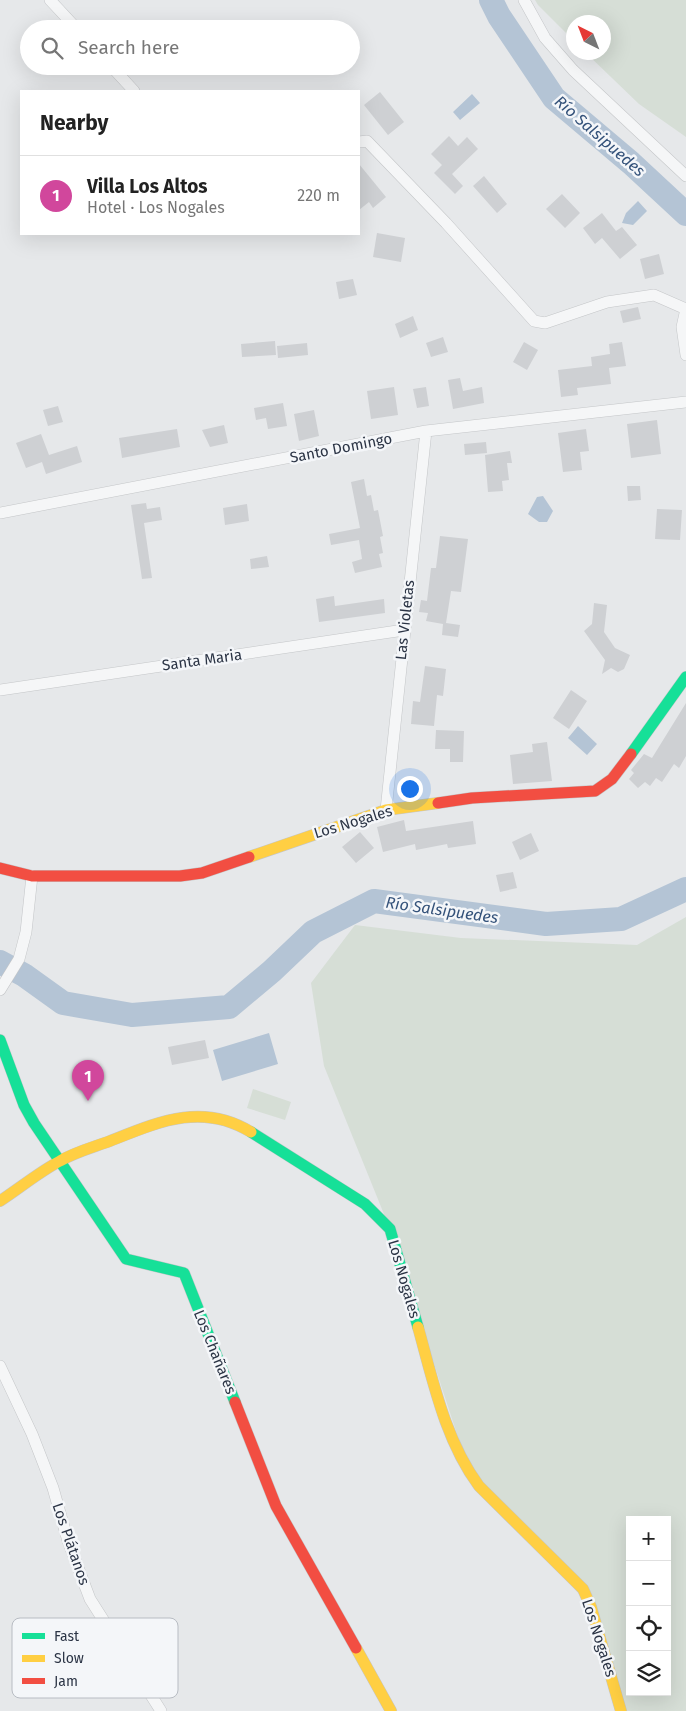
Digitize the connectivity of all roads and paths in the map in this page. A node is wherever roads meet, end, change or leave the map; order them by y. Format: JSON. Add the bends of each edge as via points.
{"nodes":[{"id":1,"x":50,"y":0,"type":"edge"},
{"id":2,"x":524,"y":0,"type":"edge"},
{"id":3,"x":69,"y":20,"type":"edge"},
{"id":4,"x":119,"y":75,"type":"edge"},
{"id":5,"x":133,"y":90,"type":"edge"},
{"id":6,"x":360,"y":142,"type":"edge"},
{"id":7,"x":686,"y":176,"type":"edge"},
{"id":8,"x":686,"y":309,"type":"edge"},
{"id":9,"x":686,"y":355,"type":"edge"},
{"id":10,"x":686,"y":402,"type":"edge"},
{"id":11,"x":426,"y":431,"type":"junction"},
{"id":12,"x":0,"y":513,"type":"edge"},
{"id":13,"x":404,"y":630,"type":"junction"},
{"id":14,"x":686,"y":677,"type":"edge"},
{"id":15,"x":0,"y":690,"type":"edge"},
{"id":16,"x":386,"y":810,"type":"junction"},
{"id":17,"x":0,"y":868,"type":"edge"},
{"id":18,"x":32,"y":876,"type":"junction"},
{"id":19,"x":0,"y":990,"type":"edge"},
{"id":20,"x":0,"y":1040,"type":"edge"},
{"id":21,"x":61,"y":1160,"type":"junction"},
{"id":22,"x":0,"y":1201,"type":"edge"},
{"id":23,"x":0,"y":1366,"type":"edge"},
{"id":24,"x":102,"y":1618,"type":"edge"},
{"id":25,"x":153,"y":1698,"type":"edge"},
{"id":26,"x":161,"y":1711,"type":"edge"},
{"id":27,"x":391,"y":1711,"type":"edge"},
{"id":28,"x":621,"y":1711,"type":"edge"}],
"edges":[{"from":1,"to":3,"type":"street"},
{"from":2,"to":7,"type":"street","via":[[546,38],[572,70]]},
{"from":4,"to":5,"type":"street"},
{"from":6,"to":8,"type":"street","via":[[367,141],[534,322],[545,322],[607,302],[654,295]]},
{"from":8,"to":9,"type":"street","via":[[682,327]]},
{"from":10,"to":11,"type":"street","name":"Santo Domingo"},
{"from":11,"to":12,"type":"street","name":"Santo Domingo"},
{"from":11,"to":13,"type":"street","name":"Las Violetas"},
{"from":13,"to":15,"type":"street","name":"Santa Maria"},
{"from":13,"to":16,"type":"street","name":"Las Violetas"},
{"from":14,"to":16,"type":"street","name":"Los Nogales","via":[[612,779],[594,791],[472,798]]},
{"from":16,"to":18,"type":"street","name":"Los Nogales","via":[[202,873],[180,876]]},
{"from":17,"to":18,"type":"street","name":"Los Nogales"},
{"from":18,"to":19,"type":"street","via":[[26,932],[19,959]]},
{"from":20,"to":21,"type":"street","name":"Los Chañares","via":[[24,1105]]},
{"from":21,"to":22,"type":"street","name":"Los Nogales"},
{"from":21,"to":27,"type":"street","name":"Los Chañares","via":[[126,1259],[134,1264],[175,1268],[184,1273],[276,1506]]},
{"from":21,"to":28,"type":"street","name":"Los Nogales","via":[[172,1119],[210,1116],[233,1122],[365,1204],[390,1229],[444,1421],[470,1474],[583,1589],[592,1607]]},
{"from":23,"to":24,"type":"street","name":"Los Plátanos","via":[[32,1434],[90,1599]]},
{"from":25,"to":26,"type":"street","name":"Los Plátanos"}]}
